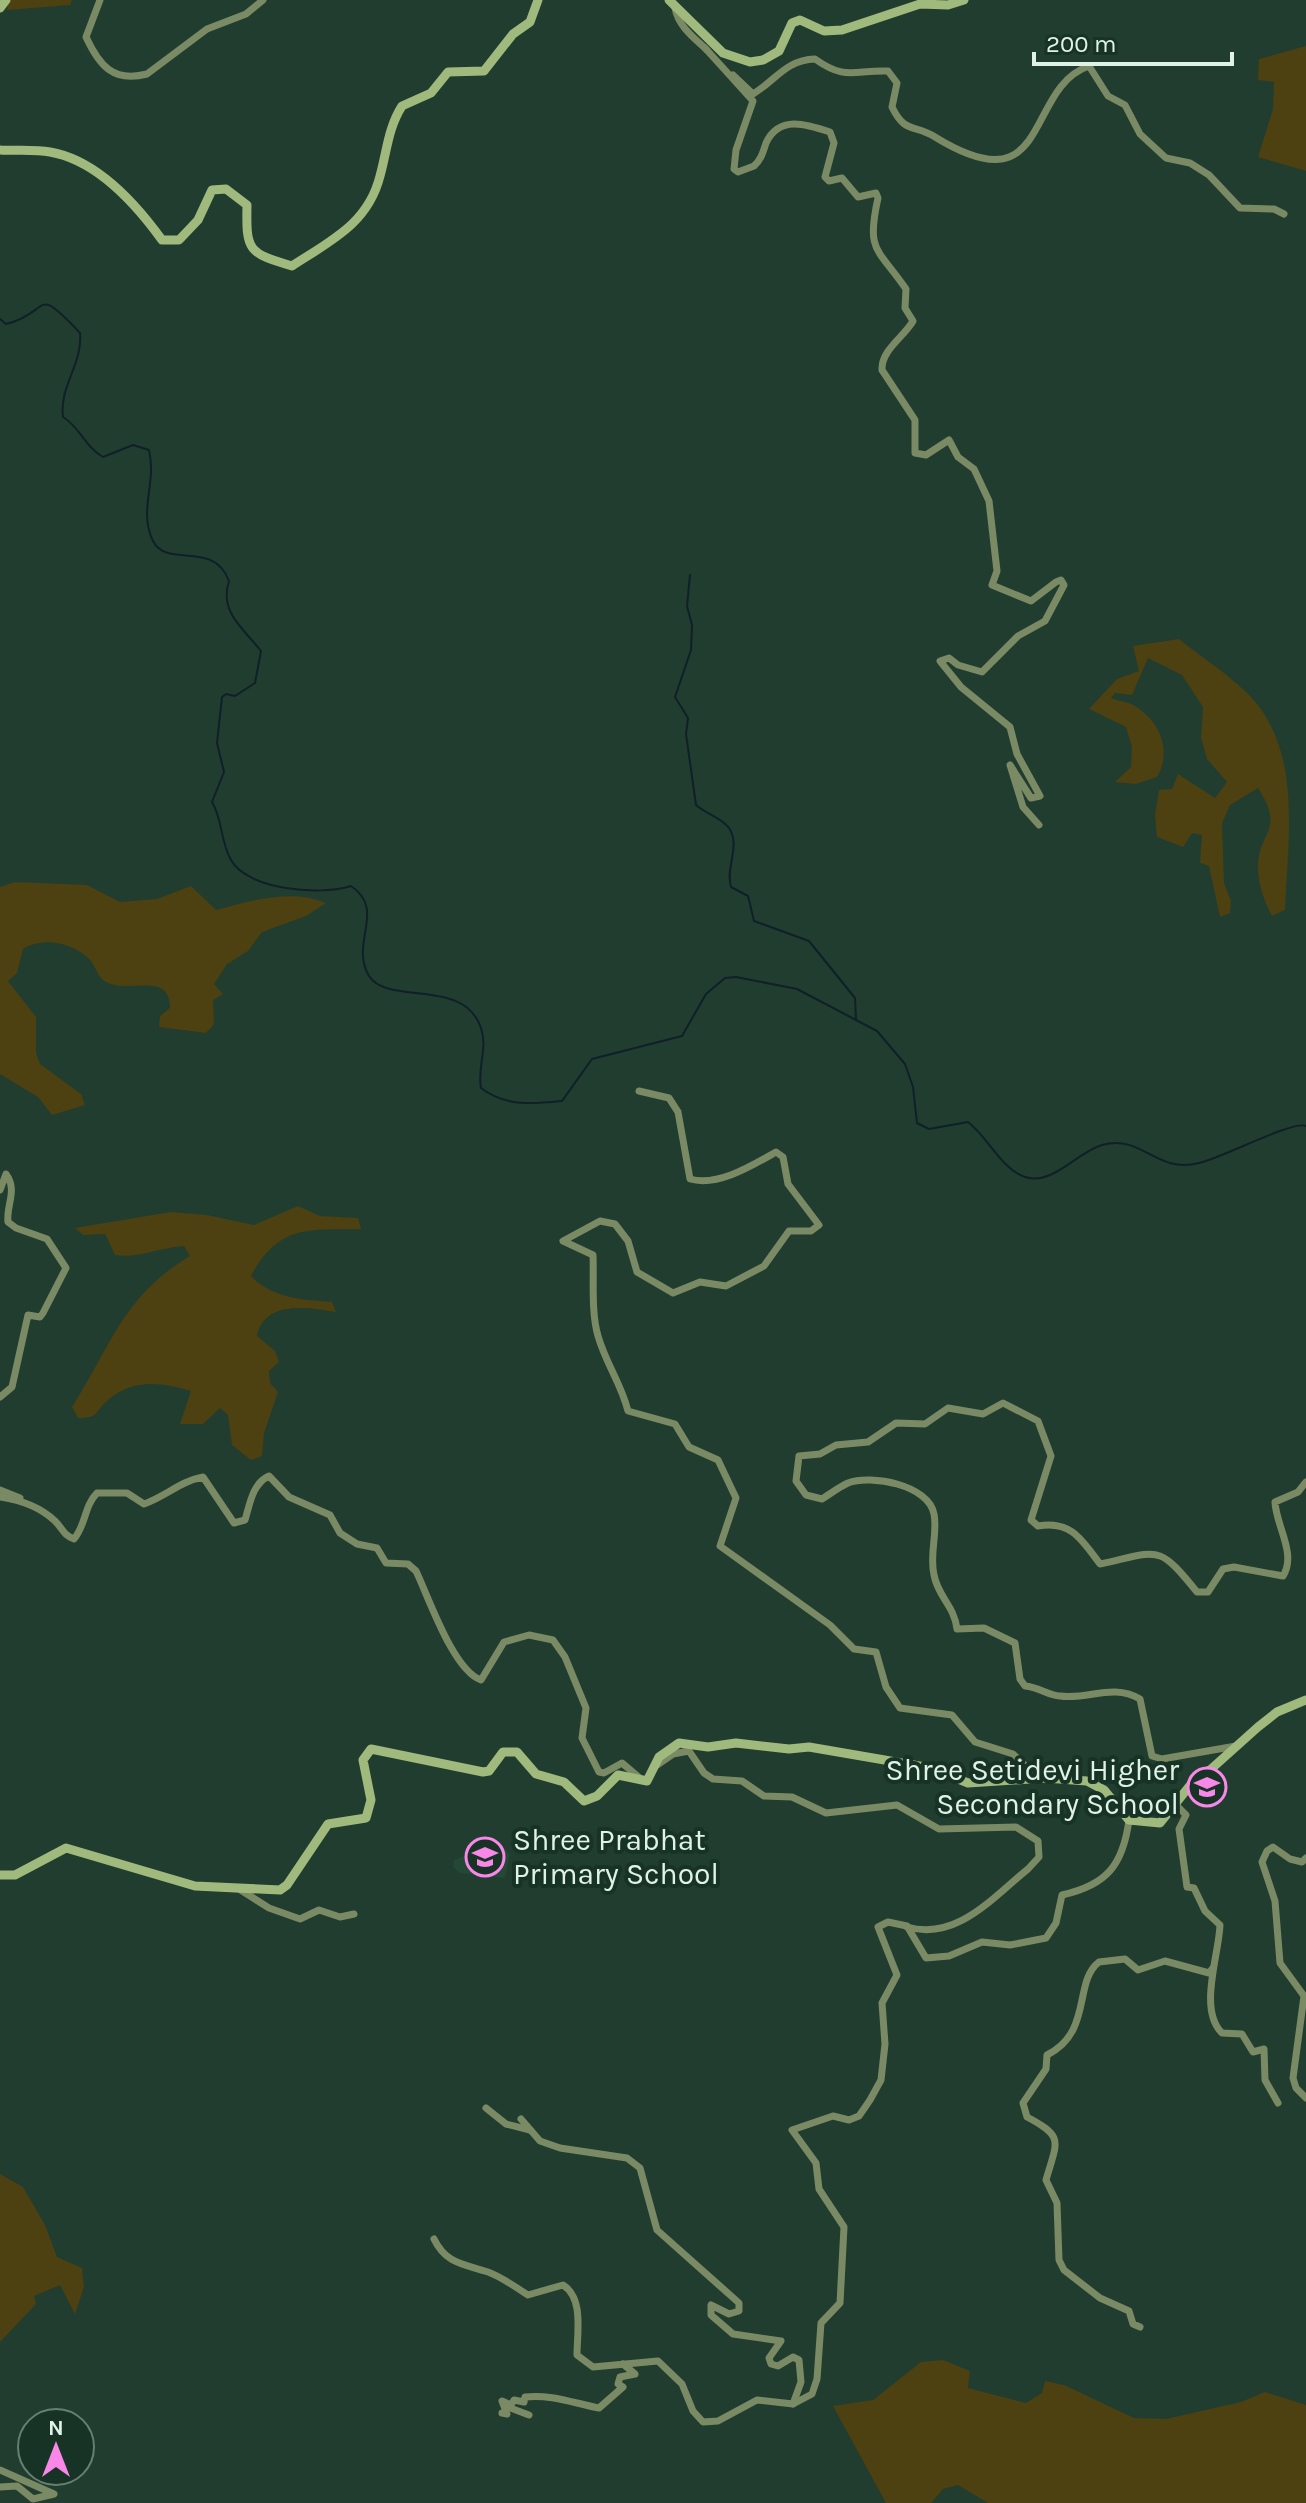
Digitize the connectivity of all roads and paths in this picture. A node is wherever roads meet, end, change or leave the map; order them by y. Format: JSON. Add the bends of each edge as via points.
{"nodes":[{"id":1,"x":6,"y":0,"type":"edge"},
{"id":2,"x":100,"y":0,"type":"edge"},
{"id":3,"x":263,"y":0,"type":"edge"},
{"id":4,"x":538,"y":0,"type":"edge"},
{"id":5,"x":964,"y":0,"type":"edge"},
{"id":6,"x":672,"y":4,"type":"edge"},
{"id":7,"x":0,"y":8,"type":"edge"},
{"id":8,"x":705,"y":48,"type":"junction"},
{"id":9,"x":0,"y":150,"type":"edge"},
{"id":10,"x":1284,"y":214,"type":"dead end"},
{"id":11,"x":1039,"y":825,"type":"dead end"},
{"id":12,"x":639,"y":1091,"type":"dead end"},
{"id":13,"x":0,"y":1190,"type":"edge"},
{"id":14,"x":0,"y":1397,"type":"edge"},
{"id":15,"x":1306,"y":1482,"type":"edge"},
{"id":16,"x":0,"y":1490,"type":"edge"},
{"id":17,"x":0,"y":1497,"type":"edge"},
{"id":18,"x":27,"y":1502,"type":"junction"},
{"id":19,"x":1306,"y":1700,"type":"edge"},
{"id":20,"x":1238,"y":1746,"type":"junction"},
{"id":21,"x":655,"y":1766,"type":"junction"},
{"id":22,"x":1045,"y":1778,"type":"junction"},
{"id":23,"x":642,"y":1780,"type":"junction"},
{"id":24,"x":1176,"y":1805,"type":"junction"},
{"id":25,"x":1129,"y":1820,"type":"junction"},
{"id":26,"x":1306,"y":1858,"type":"edge"},
{"id":27,"x":0,"y":1875,"type":"edge"},
{"id":28,"x":237,"y":1887,"type":"junction"},
{"id":29,"x":354,"y":1914,"type":"dead end"},
{"id":30,"x":907,"y":1926,"type":"junction"},
{"id":31,"x":1213,"y":1968,"type":"junction"},
{"id":32,"x":1306,"y":2098,"type":"edge"},
{"id":33,"x":1278,"y":2103,"type":"dead end"},
{"id":34,"x":486,"y":2108,"type":"dead end"},
{"id":35,"x":521,"y":2119,"type":"dead end"},
{"id":36,"x":530,"y":2130,"type":"junction"},
{"id":37,"x":434,"y":2239,"type":"dead end"},
{"id":38,"x":1140,"y":2327,"type":"dead end"},
{"id":39,"x":623,"y":2364,"type":"junction"},
{"id":40,"x":793,"y":2404,"type":"junction"},
{"id":41,"x":529,"y":2415,"type":"dead end"},
{"id":42,"x":0,"y":2470,"type":"edge"},
{"id":43,"x":0,"y":2487,"type":"edge"}],
"edges":[{"from":1,"to":7,"type":"main road"},
{"from":2,"to":3,"type":"street","via":[[86,37],[97,61],[112,73],[135,77],[147,74],[207,29],[246,14]]},
{"from":4,"to":9,"type":"main road","via":[[530,22],[513,34],[484,71],[448,72],[431,93],[401,107],[386,139],[368,210],[352,228],[292,266],[250,249],[247,205],[226,189],[212,190],[198,220],[179,240],[162,240],[121,190],[72,158]]},
{"from":5,"to":6,"type":"main road","via":[[920,4],[842,30],[824,31],[800,20],[792,23],[779,51],[750,62],[723,53]]},
{"from":6,"to":8,"type":"street","via":[[688,34]]},
{"from":8,"to":10,"type":"street","via":[[753,94],[772,83],[780,70],[804,60],[815,59],[839,74],[888,71],[897,83],[892,107],[908,129],[993,160],[1018,153],[1038,130],[1053,98],[1078,70],[1089,66],[1108,96],[1125,105],[1140,134],[1166,158],[1190,163],[1209,175],[1240,208]]},
{"from":8,"to":11,"type":"street","via":[[753,101],[734,169],[759,162],[772,132],[795,123],[830,132],[834,143],[825,177],[829,181],[842,178],[858,197],[876,193],[871,237],[906,289],[905,308],[913,321],[881,364],[915,420],[915,453],[926,455],[949,440],[958,457],[974,469],[989,501],[997,571],[992,585],[1031,601],[1056,582],[1064,585],[1045,621],[1018,636],[982,672],[949,658],[940,661],[961,687],[1010,727],[1017,754],[1040,796],[1031,798],[1010,765],[1013,776],[1025,810]]},
{"from":12,"to":22,"type":"street","via":[[669,1098],[678,1112],[690,1179],[741,1171],[776,1152],[783,1157],[788,1184],[819,1225],[811,1231],[789,1231],[764,1266],[726,1286],[700,1282],[673,1293],[637,1272],[628,1241],[615,1224],[600,1221],[563,1241],[593,1255],[597,1333],[621,1382],[628,1411],[675,1424],[689,1447],[718,1460],[736,1498],[720,1546],[830,1625],[854,1649],[876,1652],[886,1687],[900,1708],[952,1715],[975,1742],[1013,1754]]},
{"from":13,"to":14,"type":"street","via":[[6,1174],[12,1195],[8,1222],[47,1239],[66,1268],[40,1317],[28,1315],[12,1387]]},
{"from":15,"to":20,"type":"street","via":[[1298,1492],[1275,1502],[1289,1556],[1283,1576],[1223,1569],[1208,1592],[1197,1592],[1161,1554],[1100,1564],[1071,1528],[1038,1526],[1031,1520],[1051,1456],[1038,1421],[1003,1403],[983,1414],[948,1408],[925,1424],[896,1423],[868,1442],[799,1456],[796,1481],[806,1495],[822,1499],[850,1482],[886,1481],[930,1503],[934,1576],[938,1591],[954,1609],[957,1629],[984,1628],[1015,1643],[1025,1686],[1063,1697],[1128,1692],[1140,1699],[1152,1756],[1162,1759]]},
{"from":16,"to":18,"type":"street"},
{"from":17,"to":18,"type":"street"},
{"from":18,"to":23,"type":"street","via":[[74,1539],[97,1493],[127,1493],[144,1504],[203,1477],[234,1523],[245,1520],[252,1494],[269,1476],[289,1497],[330,1515],[340,1533],[377,1548],[386,1563],[408,1564],[416,1571],[455,1654],[472,1677],[481,1680],[504,1642],[529,1635],[553,1640],[586,1708],[582,1738],[599,1772],[622,1763]]},
{"from":19,"to":20,"type":"main road","via":[[1277,1712]]},
{"from":20,"to":24,"type":"main road","via":[[1196,1778]]},
{"from":21,"to":22,"type":"main road","via":[[679,1743],[736,1743],[869,1754],[968,1783]]},
{"from":21,"to":23,"type":"main road","via":[[647,1781]]},
{"from":21,"to":30,"type":"street","via":[[689,1751],[713,1779],[742,1781],[764,1796],[792,1797],[826,1813],[897,1805],[939,1829],[1016,1827],[1038,1841],[1039,1857],[1028,1869],[954,1927],[930,1931]]},
{"from":22,"to":25,"type":"main road","via":[[1098,1785]]},
{"from":23,"to":28,"type":"main road","via":[[618,1775],[584,1801],[564,1782],[536,1774],[517,1752],[503,1752],[483,1772],[371,1749],[363,1760],[371,1800],[366,1818],[328,1824],[280,1890]]},
{"from":24,"to":25,"type":"main road","via":[[1160,1823]]},
{"from":24,"to":31,"type":"street","via":[[1186,1815],[1179,1829],[1187,1887],[1194,1888],[1205,1911],[1220,1925]]},
{"from":25,"to":30,"type":"street","via":[[1125,1850],[1097,1886],[1062,1895],[1056,1923],[1046,1938],[1010,1945],[982,1942],[949,1956],[926,1958]]},
{"from":26,"to":32,"type":"street","via":[[1290,1859],[1273,1847],[1262,1862],[1275,1901],[1280,1963],[1304,1996],[1293,2078]]},
{"from":27,"to":28,"type":"main road","via":[[15,1875],[66,1848],[195,1886]]},
{"from":28,"to":29,"type":"street","via":[[269,1908],[300,1919],[319,1910],[340,1917]]},
{"from":30,"to":40,"type":"street","via":[[888,1922],[878,1927],[897,1975],[882,2003],[881,2080],[870,2100],[849,2120],[833,2116],[792,2130],[816,2163],[819,2189],[844,2227],[840,2303],[821,2323],[812,2394]]},
{"from":31,"to":33,"type":"street","via":[[1211,2017],[1222,2033],[1242,2034],[1253,2052],[1264,2049],[1265,2080]]},
{"from":31,"to":38,"type":"street","via":[[1209,1973],[1165,1961],[1138,1970],[1125,1959],[1099,1962],[1088,1975],[1073,2031],[1047,2055],[1046,2069],[1023,2103],[1027,2117],[1053,2134],[1046,2180],[1057,2203],[1064,2270],[1100,2298],[1129,2311],[1133,2324]]},
{"from":34,"to":36,"type":"street","via":[[506,2124]]},
{"from":35,"to":36,"type":"street"},
{"from":36,"to":40,"type":"street","via":[[540,2141],[560,2148],[627,2158],[640,2168],[657,2230],[739,2303],[739,2311],[729,2314],[711,2305],[711,2315],[733,2334],[781,2341],[769,2358],[771,2364],[799,2360],[801,2382]]},
{"from":37,"to":39,"type":"street","via":[[445,2257],[490,2273],[528,2295],[563,2285],[570,2289],[577,2304],[577,2355],[593,2367]]},
{"from":39,"to":40,"type":"street","via":[[658,2361],[682,2384],[703,2422],[718,2421],[760,2399]]},
{"from":39,"to":41,"type":"street","via":[[635,2374],[620,2377],[623,2387],[599,2408],[554,2396],[525,2397],[511,2405],[502,2401],[503,2409]]},
{"from":42,"to":43,"type":"street","via":[[54,2494],[33,2499],[17,2486]]}]}
